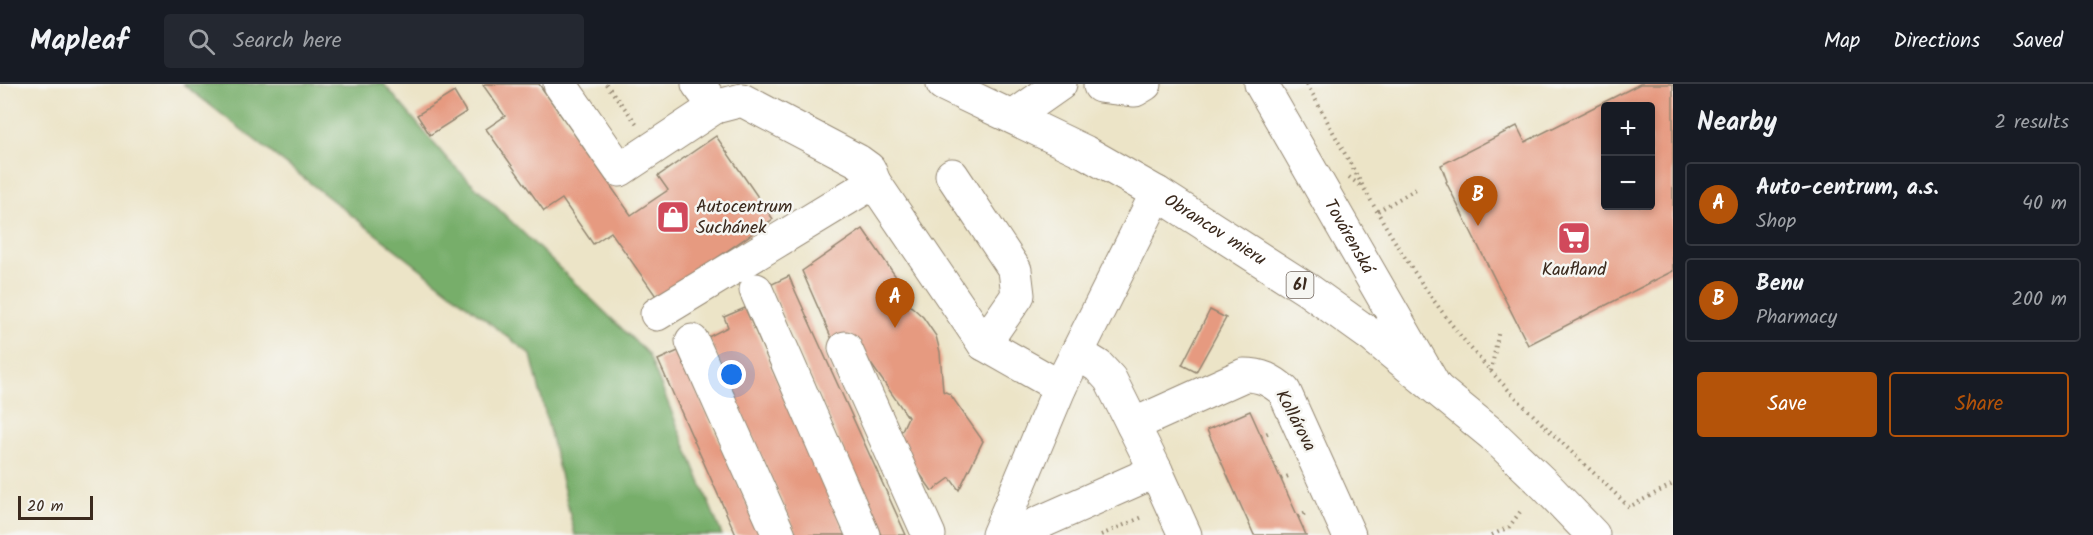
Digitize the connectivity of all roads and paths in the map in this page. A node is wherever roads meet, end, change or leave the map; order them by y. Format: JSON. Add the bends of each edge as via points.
{"nodes":[{"id":1,"x":560,"y":84,"type":"edge"},
{"id":2,"x":943,"y":84,"type":"edge"},
{"id":3,"x":1060,"y":84,"type":"edge"},
{"id":4,"x":1068,"y":84,"type":"edge"},
{"id":5,"x":1145,"y":84,"type":"edge"},
{"id":6,"x":1261,"y":84,"type":"edge"},
{"id":7,"x":1307,"y":84,"type":"edge"},
{"id":8,"x":1102,"y":85,"type":"edge"},
{"id":9,"x":706,"y":96,"type":"edge"},
{"id":10,"x":1013,"y":117,"type":"junction"},
{"id":11,"x":952,"y":175,"type":"dead end"},
{"id":12,"x":874,"y":182,"type":"junction"},
{"id":13,"x":1418,"y":188,"type":"dead end"},
{"id":14,"x":1157,"y":193,"type":"junction"},
{"id":15,"x":1377,"y":211,"type":"junction"},
{"id":16,"x":756,"y":290,"type":"dead end"},
{"id":17,"x":657,"y":314,"type":"dead end"},
{"id":18,"x":1499,"y":330,"type":"dead end"},
{"id":19,"x":692,"y":341,"type":"dead end"},
{"id":20,"x":984,"y":344,"type":"junction"},
{"id":21,"x":845,"y":348,"type":"dead end"},
{"id":22,"x":1077,"y":352,"type":"junction"},
{"id":23,"x":1491,"y":372,"type":"junction"},
{"id":24,"x":1060,"y":387,"type":"junction"},
{"id":25,"x":1435,"y":388,"type":"junction"},
{"id":26,"x":1133,"y":425,"type":"junction"},
{"id":27,"x":1156,"y":471,"type":"junction"},
{"id":28,"x":1673,"y":484,"type":"edge"},
{"id":29,"x":1520,"y":512,"type":"dead end"},
{"id":30,"x":1147,"y":515,"type":"dead end"},
{"id":31,"x":1014,"y":534,"type":"edge"},
{"id":32,"x":779,"y":535,"type":"edge"},
{"id":33,"x":863,"y":535,"type":"edge"},
{"id":34,"x":929,"y":535,"type":"edge"},
{"id":35,"x":998,"y":535,"type":"edge"},
{"id":36,"x":1101,"y":535,"type":"edge"},
{"id":37,"x":1185,"y":535,"type":"edge"},
{"id":38,"x":1349,"y":535,"type":"edge"},
{"id":39,"x":1492,"y":535,"type":"edge"},
{"id":40,"x":1593,"y":535,"type":"edge"}],
"edges":[{"from":1,"to":9,"type":"street","via":[[620,170]]},
{"from":2,"to":10,"type":"street","name":"Obrancov mieru","number":"61"},
{"from":3,"to":10,"type":"street"},
{"from":4,"to":8,"type":"street"},
{"from":5,"to":8,"type":"street","via":[[1135,90]]},
{"from":6,"to":25,"type":"street","name":"Továrenská"},
{"from":7,"to":15,"type":"path"},
{"from":9,"to":12,"type":"street","via":[[742,100],[858,161],[869,170]]},
{"from":10,"to":14,"type":"street","name":"Obrancov mieru","number":"61"},
{"from":11,"to":20,"type":"street","via":[[1015,270],[1018,295]]},
{"from":12,"to":17,"type":"street"},
{"from":12,"to":20,"type":"street"},
{"from":13,"to":15,"type":"path"},
{"from":14,"to":22,"type":"street"},
{"from":14,"to":25,"type":"street","name":"Obrancov mieru","number":"61","via":[[1308,290]]},
{"from":15,"to":23,"type":"path","via":[[1419,282]]},
{"from":16,"to":33,"type":"street"},
{"from":18,"to":23,"type":"path"},
{"from":19,"to":32,"type":"street"},
{"from":20,"to":24,"type":"street"},
{"from":21,"to":34,"type":"street"},
{"from":22,"to":24,"type":"street"},
{"from":22,"to":26,"type":"street","via":[[1110,379]]},
{"from":23,"to":28,"type":"path","via":[[1629,507]]},
{"from":24,"to":35,"type":"street"},
{"from":25,"to":40,"type":"street","name":"Obrancov mieru","number":"61","via":[[1493,435]]},
{"from":26,"to":27,"type":"street"},
{"from":26,"to":38,"type":"street","name":"Kollárova","via":[[1237,377],[1258,375],[1270,379],[1284,391]]},
{"from":27,"to":31,"type":"street"},
{"from":27,"to":37,"type":"street"},
{"from":29,"to":39,"type":"path","via":[[1509,527]]},
{"from":30,"to":36,"type":"path"}]}
